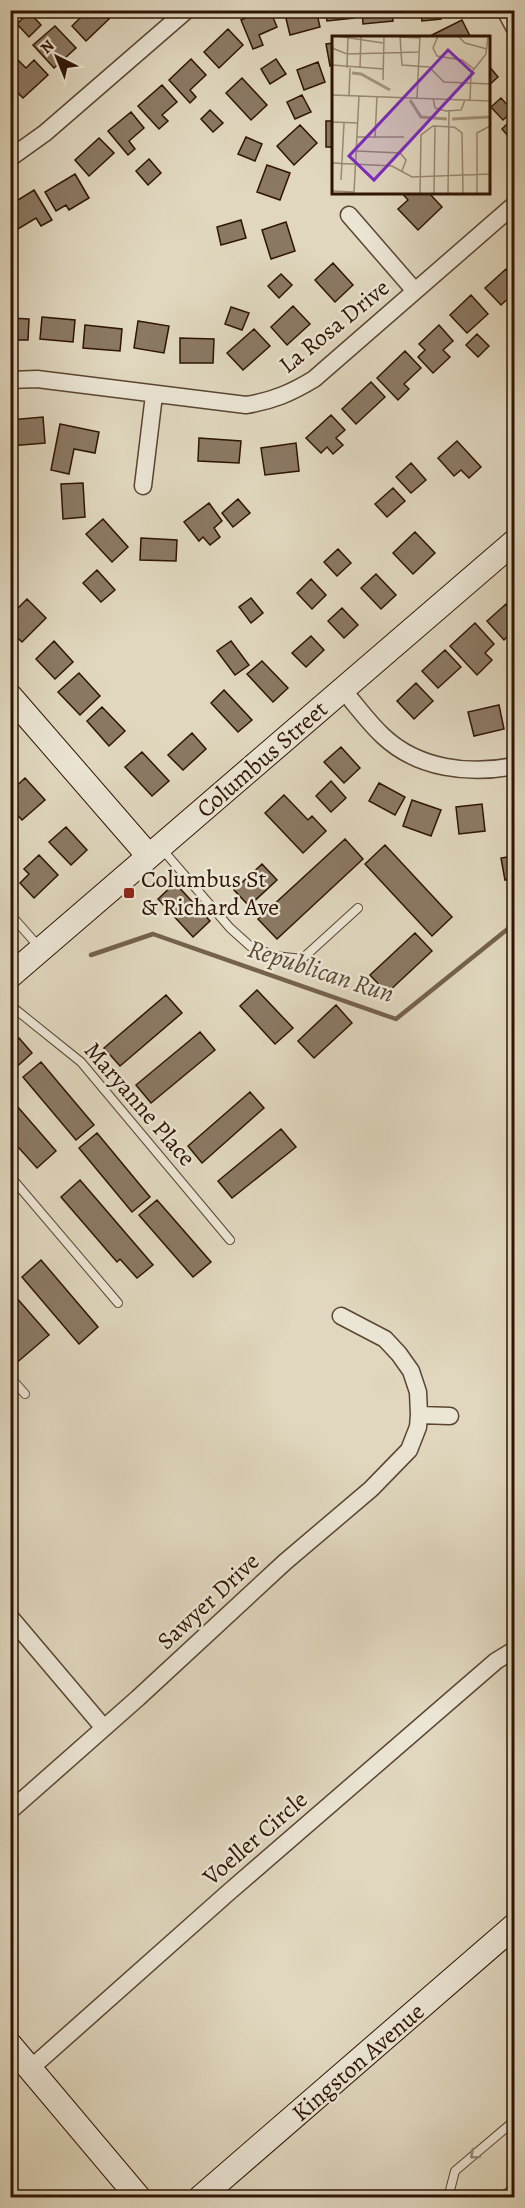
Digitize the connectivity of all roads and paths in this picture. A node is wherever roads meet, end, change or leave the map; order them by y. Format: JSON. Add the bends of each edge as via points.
{"nodes":[{"id":1,"x":187,"y":10,"type":"edge"},
{"id":2,"x":505,"y":10,"type":"edge"},
{"id":3,"x":514,"y":27,"type":"edge"},
{"id":4,"x":10,"y":158,"type":"edge"},
{"id":5,"x":514,"y":205,"type":"edge"},
{"id":6,"x":349,"y":215,"type":"dead end"},
{"id":7,"x":415,"y":291,"type":"junction"},
{"id":8,"x":10,"y":380,"type":"edge"},
{"id":9,"x":154,"y":395,"type":"junction"},
{"id":10,"x":143,"y":486,"type":"dead end"},
{"id":11,"x":514,"y":542,"type":"edge"},
{"id":12,"x":343,"y":690,"type":"junction"},
{"id":13,"x":10,"y":696,"type":"edge"},
{"id":14,"x":514,"y":766,"type":"edge"},
{"id":15,"x":154,"y":851,"type":"junction"},
{"id":16,"x":358,"y":908,"type":"dead end"},
{"id":17,"x":10,"y":914,"type":"edge"},
{"id":18,"x":41,"y":950,"type":"junction"},
{"id":19,"x":10,"y":976,"type":"edge"},
{"id":20,"x":10,"y":1005,"type":"edge"},
{"id":21,"x":10,"y":1176,"type":"edge"},
{"id":22,"x":230,"y":1240,"type":"dead end"},
{"id":23,"x":118,"y":1303,"type":"dead end"},
{"id":24,"x":341,"y":1316,"type":"dead end"},
{"id":25,"x":10,"y":1377,"type":"edge"},
{"id":26,"x":25,"y":1394,"type":"dead end"},
{"id":27,"x":419,"y":1415,"type":"junction"},
{"id":28,"x":450,"y":1416,"type":"dead end"},
{"id":29,"x":10,"y":1617,"type":"edge"},
{"id":30,"x":514,"y":1650,"type":"edge"},
{"id":31,"x":105,"y":1728,"type":"junction"},
{"id":32,"x":10,"y":1810,"type":"edge"},
{"id":33,"x":514,"y":1926,"type":"edge"},
{"id":34,"x":10,"y":2045,"type":"edge"},
{"id":35,"x":31,"y":2068,"type":"junction"},
{"id":36,"x":514,"y":2121,"type":"edge"},
{"id":37,"x":514,"y":2187,"type":"edge"},
{"id":38,"x":139,"y":2198,"type":"edge"},
{"id":39,"x":200,"y":2198,"type":"edge"},
{"id":40,"x":448,"y":2198,"type":"edge"},
{"id":41,"x":502,"y":2198,"type":"edge"}],
"edges":[{"from":1,"to":4,"type":"street","via":[[45,133]]},
{"from":2,"to":3,"type":"street"},
{"from":5,"to":7,"type":"street","name":"La Rosa Drive"},
{"from":6,"to":7,"type":"street"},
{"from":7,"to":9,"type":"street","name":"La Rosa Drive","via":[[314,379],[284,396],[246,405]]},
{"from":8,"to":9,"type":"street","name":"La Rosa Drive"},
{"from":9,"to":10,"type":"street"},
{"from":11,"to":12,"type":"street","name":"Columbus Street"},
{"from":12,"to":14,"type":"street","via":[[384,737],[434,765],[471,771]]},
{"from":12,"to":15,"type":"street","name":"Columbus Street"},
{"from":13,"to":15,"type":"street"},
{"from":15,"to":16,"type":"lane","via":[[249,946],[275,956],[302,959]]},
{"from":15,"to":18,"type":"street","name":"Columbus Street"},
{"from":17,"to":18,"type":"lane"},
{"from":18,"to":19,"type":"street","name":"Columbus Street"},
{"from":20,"to":22,"type":"lane","name":"Maryanne Place","via":[[81,1062]]},
{"from":21,"to":23,"type":"lane"},
{"from":24,"to":27,"type":"street","via":[[386,1339],[399,1353],[415,1381]]},
{"from":25,"to":26,"type":"lane"},
{"from":27,"to":28,"type":"street"},
{"from":27,"to":31,"type":"street","name":"Sawyer Drive","via":[[414,1439],[400,1460]]},
{"from":29,"to":31,"type":"street"},
{"from":30,"to":35,"type":"street","name":"Voeller Circle","via":[[496,1661],[229,1892]]},
{"from":31,"to":32,"type":"street","name":"Sawyer Drive"},
{"from":33,"to":39,"type":"street","name":"Kingston Avenue"},
{"from":34,"to":35,"type":"street"},
{"from":35,"to":38,"type":"street"},
{"from":36,"to":40,"type":"lane","one_way":true,"via":[[455,2171]]},
{"from":37,"to":41,"type":"lane"}]}
